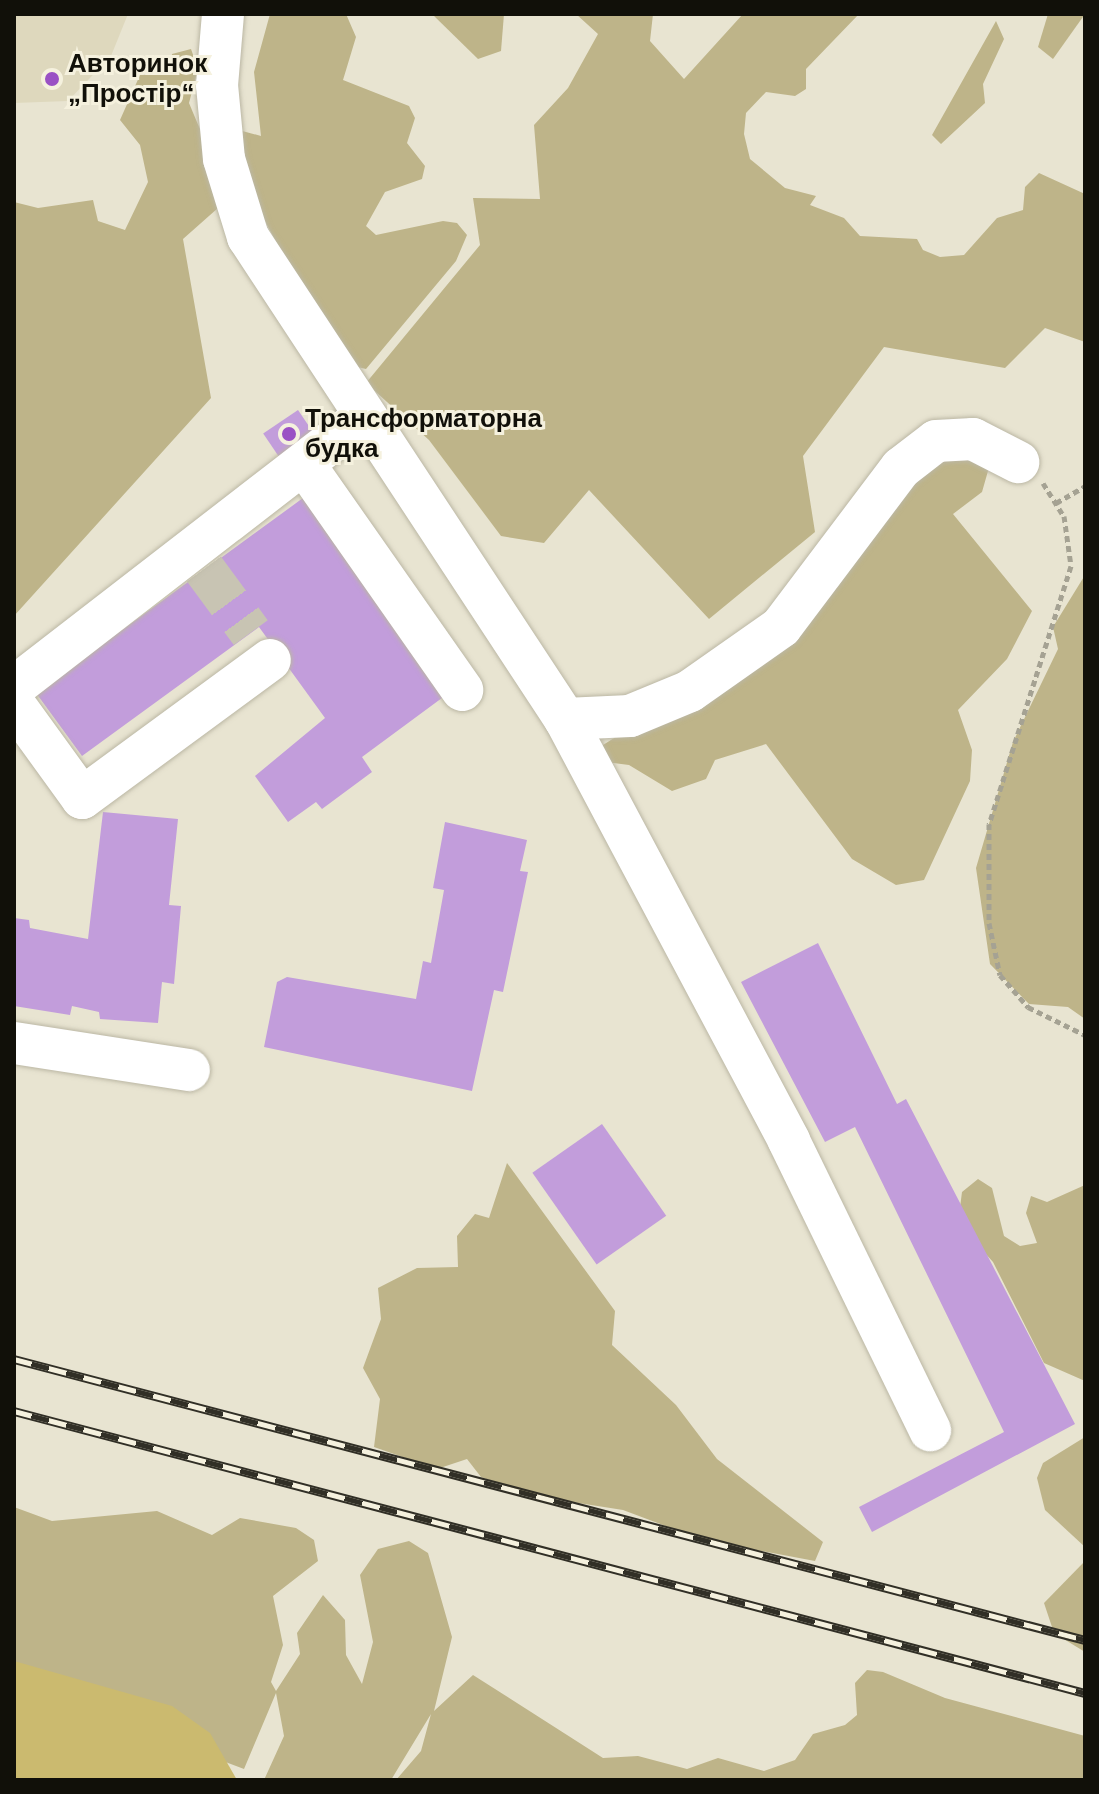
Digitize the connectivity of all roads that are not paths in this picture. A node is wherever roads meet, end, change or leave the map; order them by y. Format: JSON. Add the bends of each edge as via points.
{"nodes":[{"id":1,"x":223,"y":14,"type":"edge"},
{"id":2,"x":365,"y":416,"type":"junction"},
{"id":3,"x":1018,"y":462,"type":"road end"},
{"id":4,"x":304,"y":464,"type":"junction"},
{"id":5,"x":269,"y":659,"type":"dead end"},
{"id":6,"x":14,"y":687,"type":"edge"},
{"id":7,"x":462,"y":690,"type":"dead end"},
{"id":8,"x":14,"y":704,"type":"edge"},
{"id":9,"x":565,"y":719,"type":"junction"},
{"id":10,"x":14,"y":1043,"type":"edge"},
{"id":11,"x":189,"y":1070,"type":"dead end"},
{"id":12,"x":930,"y":1430,"type":"dead end"}],
"edges":[{"from":1,"to":2,"type":"lane","via":[[217,85],[224,159],[248,237]]},
{"from":2,"to":4,"type":"lane"},
{"from":2,"to":9,"type":"lane"},
{"from":3,"to":9,"type":"lane","via":[[973,439],[936,441],[901,468],[781,627],[678,696],[630,716]]},
{"from":4,"to":6,"type":"lane","via":[[198,560]]},
{"from":4,"to":7,"type":"lane"},
{"from":5,"to":8,"type":"lane","via":[[82,798]]},
{"from":9,"to":12,"type":"lane","via":[[789,1141]]},
{"from":10,"to":11,"type":"lane"}]}
